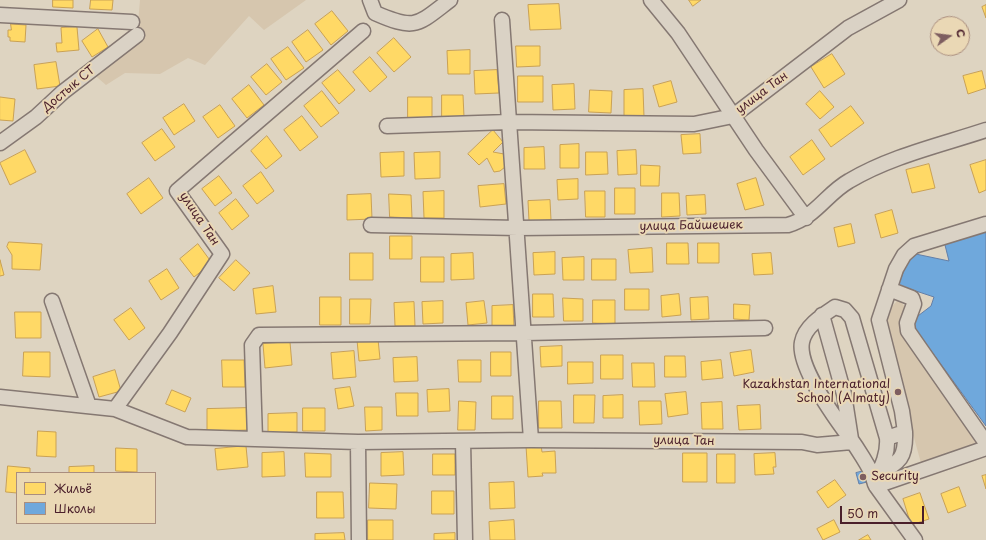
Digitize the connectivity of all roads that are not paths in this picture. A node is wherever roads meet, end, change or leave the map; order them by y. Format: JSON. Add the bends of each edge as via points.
{"nodes":[{"id":1,"x":370,"y":0,"type":"edge"},
{"id":2,"x":450,"y":0,"type":"edge"},
{"id":3,"x":650,"y":0,"type":"edge"},
{"id":4,"x":899,"y":0,"type":"edge"},
{"id":5,"x":0,"y":15,"type":"edge"},
{"id":6,"x":502,"y":20,"type":"dead end"},
{"id":7,"x":363,"y":31,"type":"dead end"},
{"id":8,"x":733,"y":116,"type":"junction"},
{"id":9,"x":509,"y":122,"type":"junction"},
{"id":10,"x":387,"y":126,"type":"dead end"},
{"id":11,"x":986,"y":130,"type":"edge"},
{"id":12,"x":0,"y":143,"type":"edge"},
{"id":13,"x":806,"y":218,"type":"junction"},
{"id":14,"x":986,"y":224,"type":"edge"},
{"id":15,"x":371,"y":225,"type":"dead end"},
{"id":16,"x":518,"y":228,"type":"junction"},
{"id":17,"x":889,"y":289,"type":"junction"},
{"id":18,"x":52,"y":301,"type":"dead end"},
{"id":19,"x":822,"y":316,"type":"junction"},
{"id":20,"x":765,"y":328,"type":"dead end"},
{"id":21,"x":525,"y":333,"type":"junction"},
{"id":22,"x":0,"y":396,"type":"edge"},
{"id":23,"x":89,"y":406,"type":"junction"},
{"id":24,"x":115,"y":409,"type":"junction"},
{"id":25,"x":905,"y":432,"type":"junction"},
{"id":26,"x":887,"y":438,"type":"junction"},
{"id":27,"x":255,"y":439,"type":"junction"},
{"id":28,"x":531,"y":440,"type":"junction"},
{"id":29,"x":852,"y":440,"type":"junction"},
{"id":30,"x":462,"y":441,"type":"junction"},
{"id":31,"x":358,"y":442,"type":"junction"},
{"id":32,"x":986,"y":443,"type":"edge"},
{"id":33,"x":986,"y":448,"type":"edge"},
{"id":34,"x":876,"y":479,"type":"junction"},
{"id":35,"x":359,"y":540,"type":"edge"},
{"id":36,"x":465,"y":540,"type":"edge"},
{"id":37,"x":914,"y":540,"type":"edge"}],
"edges":[{"from":1,"to":2,"type":"street","via":[[376,13],[397,23],[418,24]]},
{"from":3,"to":8,"type":"street","via":[[678,33]]},
{"from":4,"to":8,"type":"street","name":"улица Тан","via":[[848,28]]},
{"from":5,"to":12,"type":"street","name":"Достык СТ","via":[[134,28],[36,117]]},
{"from":6,"to":9,"type":"street"},
{"from":7,"to":24,"type":"street","name":"улица Тан","via":[[177,191],[222,254]]},
{"from":8,"to":9,"type":"street","name":"улица Тан","via":[[694,124]]},
{"from":8,"to":13,"type":"street"},
{"from":9,"to":10,"type":"street","name":"улица Тан"},
{"from":9,"to":16,"type":"street"},
{"from":11,"to":13,"type":"street","name":"улица Байшешек","via":[[882,164],[848,181]]},
{"from":13,"to":16,"type":"street","name":"улица Байшешек","via":[[788,225]]},
{"from":14,"to":17,"type":"street","via":[[914,246],[896,269]]},
{"from":15,"to":16,"type":"street","name":"улица Байшешек"},
{"from":16,"to":21,"type":"street"},
{"from":17,"to":25,"type":"street","via":[[878,320]]},
{"from":17,"to":32,"type":"street","via":[[912,298],[914,304],[907,323],[908,331]]},
{"from":18,"to":23,"type":"street"},
{"from":19,"to":26,"type":"street","via":[[835,307],[845,310],[852,318]]},
{"from":19,"to":29,"type":"street","via":[[844,394]]},
{"from":19,"to":29,"type":"street","via":[[802,341],[801,355],[816,387]]},
{"from":20,"to":21,"type":"street"},
{"from":21,"to":27,"type":"street","via":[[259,335],[252,345]]},
{"from":21,"to":28,"type":"street"},
{"from":22,"to":23,"type":"street","name":"улица Тан"},
{"from":23,"to":24,"type":"street","name":"улица Тан"},
{"from":24,"to":27,"type":"street","name":"улица Тан","via":[[187,437]]},
{"from":25,"to":26,"type":"street"},
{"from":25,"to":34,"type":"street","via":[[906,444],[897,464]]},
{"from":26,"to":34,"type":"street","via":[[888,448]]},
{"from":27,"to":31,"type":"street","name":"улица Тан"},
{"from":28,"to":29,"type":"street","name":"улица Тан","via":[[802,442],[816,446],[837,445]]},
{"from":28,"to":30,"type":"street","name":"улица Тан"},
{"from":29,"to":34,"type":"street"},
{"from":30,"to":31,"type":"street","name":"улица Тан"},
{"from":30,"to":36,"type":"street"},
{"from":31,"to":35,"type":"street"},
{"from":33,"to":34,"type":"street"},
{"from":34,"to":37,"type":"street"}]}
